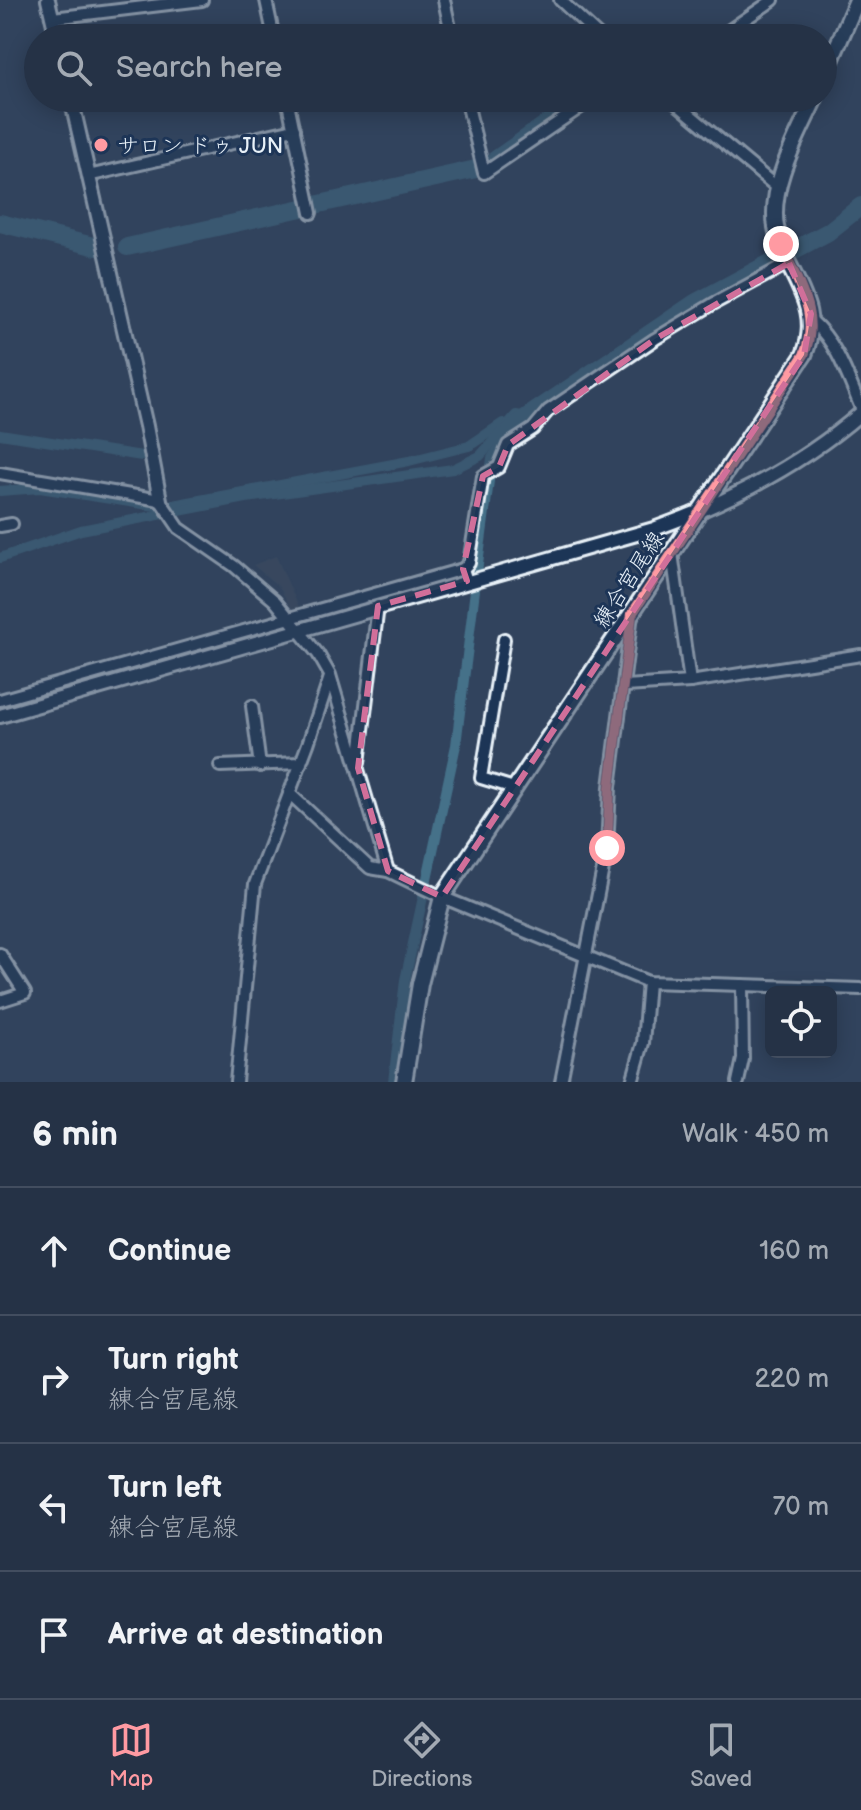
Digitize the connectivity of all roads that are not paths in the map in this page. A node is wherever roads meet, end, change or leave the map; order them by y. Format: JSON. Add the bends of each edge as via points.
{"nodes":[{"id":1,"x":48,"y":0,"type":"edge"},
{"id":2,"x":202,"y":0,"type":"edge"},
{"id":3,"x":266,"y":0,"type":"edge"},
{"id":4,"x":444,"y":0,"type":"edge"},
{"id":5,"x":560,"y":0,"type":"edge"},
{"id":6,"x":773,"y":0,"type":"edge"},
{"id":7,"x":857,"y":0,"type":"edge"},
{"id":8,"x":53,"y":18,"type":"junction"},
{"id":9,"x":54,"y":24,"type":"edge"},
{"id":10,"x":271,"y":24,"type":"edge"},
{"id":11,"x":449,"y":24,"type":"edge"},
{"id":12,"x":586,"y":24,"type":"edge"},
{"id":13,"x":738,"y":24,"type":"edge"},
{"id":14,"x":837,"y":46,"type":"edge"},
{"id":15,"x":74,"y":112,"type":"edge"},
{"id":16,"x":290,"y":112,"type":"edge"},
{"id":17,"x":469,"y":112,"type":"edge"},
{"id":18,"x":573,"y":112,"type":"edge"},
{"id":19,"x":687,"y":112,"type":"edge"},
{"id":20,"x":809,"y":112,"type":"edge"},
{"id":21,"x":294,"y":129,"type":"junction"},
{"id":22,"x":88,"y":176,"type":"junction"},
{"id":23,"x":779,"y":189,"type":"junction"},
{"id":24,"x":311,"y":213,"type":"dead end"},
{"id":25,"x":789,"y":263,"type":"junction"},
{"id":26,"x":812,"y":321,"type":"junction"},
{"id":27,"x":861,"y":411,"type":"edge"},
{"id":28,"x":0,"y":473,"type":"edge"},
{"id":29,"x":161,"y":502,"type":"junction"},
{"id":30,"x":699,"y":513,"type":"junction"},
{"id":31,"x":672,"y":552,"type":"junction"},
{"id":32,"x":465,"y":575,"type":"junction"},
{"id":33,"x":378,"y":606,"type":"junction"},
{"id":34,"x":632,"y":614,"type":"junction"},
{"id":35,"x":289,"y":618,"type":"junction"},
{"id":36,"x":299,"y":629,"type":"junction"},
{"id":37,"x":504,"y":639,"type":"dead end"},
{"id":38,"x":861,"y":655,"type":"edge"},
{"id":39,"x":330,"y":675,"type":"junction"},
{"id":40,"x":690,"y":682,"type":"junction"},
{"id":41,"x":625,"y":686,"type":"junction"},
{"id":42,"x":0,"y":700,"type":"edge"},
{"id":43,"x":252,"y":706,"type":"dead end"},
{"id":44,"x":0,"y":716,"type":"edge"},
{"id":45,"x":301,"y":763,"type":"junction"},
{"id":46,"x":220,"y":766,"type":"dead end"},
{"id":47,"x":260,"y":766,"type":"junction"},
{"id":48,"x":358,"y":768,"type":"junction"},
{"id":49,"x":514,"y":788,"type":"junction"},
{"id":50,"x":289,"y":793,"type":"junction"},
{"id":51,"x":388,"y":871,"type":"junction"},
{"id":52,"x":442,"y":897,"type":"junction"},
{"id":53,"x":0,"y":954,"type":"edge"},
{"id":54,"x":586,"y":958,"type":"junction"},
{"id":55,"x":648,"y":982,"type":"junction"},
{"id":56,"x":742,"y":985,"type":"junction"},
{"id":57,"x":861,"y":989,"type":"edge"},
{"id":58,"x":0,"y":1001,"type":"edge"},
{"id":59,"x":236,"y":1082,"type":"edge"},
{"id":60,"x":404,"y":1082,"type":"edge"},
{"id":61,"x":561,"y":1082,"type":"edge"},
{"id":62,"x":632,"y":1082,"type":"edge"},
{"id":63,"x":738,"y":1082,"type":"edge"}],
"edges":[{"from":1,"to":8,"type":"street"},
{"from":2,"to":8,"type":"street"},
{"from":3,"to":10,"type":"street"},
{"from":4,"to":11,"type":"street"},
{"from":5,"to":12,"type":"street"},
{"from":6,"to":13,"type":"street"},
{"from":7,"to":14,"type":"main road"},
{"from":8,"to":9,"type":"street"},
{"from":15,"to":22,"type":"street"},
{"from":16,"to":21,"type":"street"},
{"from":17,"to":18,"type":"street","via":[[484,173]]},
{"from":19,"to":23,"type":"street"},
{"from":20,"to":23,"type":"main road"},
{"from":21,"to":22,"type":"street"},
{"from":21,"to":24,"type":"street"},
{"from":22,"to":29,"type":"street"},
{"from":23,"to":25,"type":"main road","via":[[776,228]]},
{"from":25,"to":26,"type":"main road"},
{"from":25,"to":32,"type":"street","via":[[655,339],[548,411],[533,429],[508,445],[499,467],[483,476]]},
{"from":26,"to":27,"type":"street","via":[[835,348]]},
{"from":26,"to":30,"type":"main road","name":"練合宮尾線","via":[[804,355]]},
{"from":27,"to":30,"type":"street","via":[[809,455]]},
{"from":28,"to":29,"type":"street"},
{"from":29,"to":35,"type":"street","via":[[173,522],[234,566]]},
{"from":30,"to":31,"type":"main road","name":"練合宮尾線"},
{"from":30,"to":32,"type":"street"},
{"from":31,"to":34,"type":"main road","name":"練合宮尾線"},
{"from":31,"to":40,"type":"street"},
{"from":32,"to":33,"type":"street"},
{"from":32,"to":35,"type":"street"},
{"from":33,"to":36,"type":"street"},
{"from":33,"to":48,"type":"street"},
{"from":34,"to":41,"type":"street"},
{"from":34,"to":49,"type":"main road","name":"練合宮尾線"},
{"from":35,"to":36,"type":"street"},
{"from":35,"to":42,"type":"street"},
{"from":36,"to":39,"type":"street"},
{"from":36,"to":44,"type":"street"},
{"from":37,"to":49,"type":"street","via":[[481,778]]},
{"from":38,"to":40,"type":"street"},
{"from":39,"to":45,"type":"street"},
{"from":39,"to":48,"type":"street"},
{"from":40,"to":41,"type":"street"},
{"from":41,"to":54,"type":"street","via":[[607,848]]},
{"from":43,"to":47,"type":"street"},
{"from":45,"to":47,"type":"street"},
{"from":45,"to":50,"type":"street"},
{"from":46,"to":47,"type":"street"},
{"from":48,"to":51,"type":"street"},
{"from":49,"to":52,"type":"main road","name":"練合宮尾線"},
{"from":50,"to":51,"type":"street","via":[[370,868]]},
{"from":50,"to":59,"type":"street","via":[[255,884]]},
{"from":51,"to":52,"type":"street"},
{"from":52,"to":54,"type":"street"},
{"from":52,"to":60,"type":"main road","name":"練合宮尾線","via":[[420,984]]},
{"from":53,"to":58,"type":"street","via":[[25,993]]},
{"from":54,"to":55,"type":"street"},
{"from":54,"to":61,"type":"street"},
{"from":55,"to":56,"type":"street"},
{"from":55,"to":62,"type":"street","via":[[643,1043]]},
{"from":56,"to":57,"type":"street"},
{"from":56,"to":63,"type":"street","via":[[743,1059]]}]}
